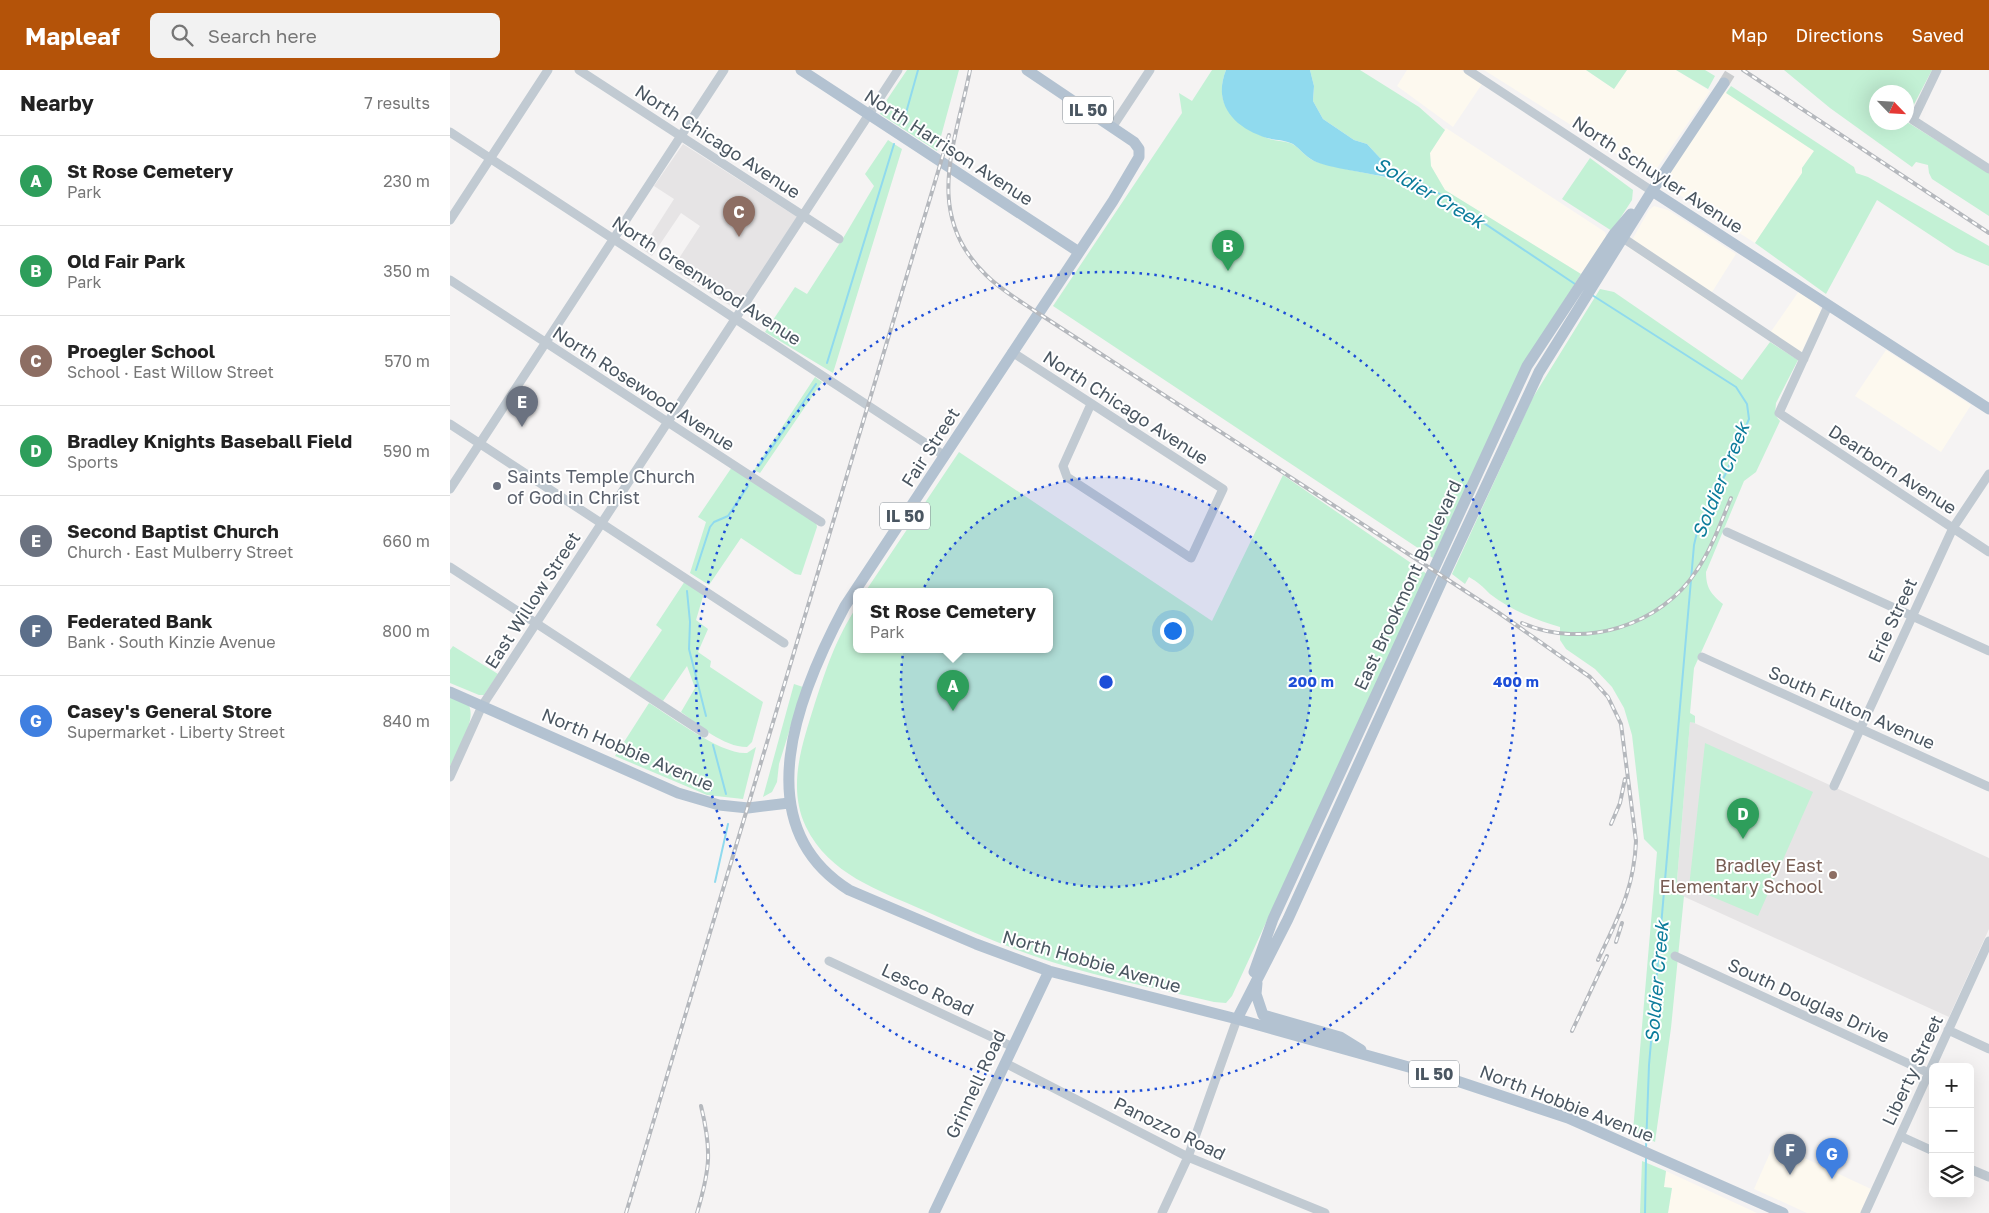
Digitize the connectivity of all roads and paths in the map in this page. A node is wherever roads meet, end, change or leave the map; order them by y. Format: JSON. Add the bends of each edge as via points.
{"nodes":[{"id":1,"x":548,"y":70,"type":"edge"},
{"id":2,"x":579,"y":70,"type":"edge"},
{"id":3,"x":724,"y":70,"type":"edge"},
{"id":4,"x":800,"y":70,"type":"edge"},
{"id":5,"x":898,"y":70,"type":"edge"},
{"id":6,"x":1027,"y":70,"type":"edge"},
{"id":7,"x":1150,"y":70,"type":"edge"},
{"id":8,"x":1468,"y":70,"type":"edge"},
{"id":9,"x":1937,"y":70,"type":"edge"},
{"id":10,"x":1724,"y":82,"type":"tunnel mouth"},
{"id":11,"x":869,"y":115,"type":"junction"},
{"id":12,"x":1113,"y":126,"type":"junction"},
{"id":13,"x":450,"y":132,"type":"edge"},
{"id":14,"x":681,"y":136,"type":"junction"},
{"id":15,"x":491,"y":158,"type":"junction"},
{"id":16,"x":1989,"y":169,"type":"edge"},
{"id":17,"x":1652,"y":191,"type":"junction"},
{"id":18,"x":803,"y":216,"type":"junction"},
{"id":19,"x":450,"y":220,"type":"edge"},
{"id":20,"x":1623,"y":238,"type":"junction"},
{"id":21,"x":614,"y":239,"type":"junction"},
{"id":22,"x":839,"y":239,"type":"dead end"},
{"id":23,"x":1079,"y":252,"type":"junction"},
{"id":24,"x":450,"y":280,"type":"edge"},
{"id":25,"x":1589,"y":282,"type":"junction"},
{"id":26,"x":1580,"y":296,"type":"junction"},
{"id":27,"x":1828,"y":306,"type":"junction"},
{"id":28,"x":736,"y":318,"type":"junction"},
{"id":29,"x":545,"y":343,"type":"junction"},
{"id":30,"x":1012,"y":352,"type":"junction"},
{"id":31,"x":1804,"y":359,"type":"junction"},
{"id":32,"x":1092,"y":404,"type":"junction"},
{"id":33,"x":1989,"y":409,"type":"edge"},
{"id":34,"x":668,"y":422,"type":"junction"},
{"id":35,"x":450,"y":424,"type":"edge"},
{"id":36,"x":480,"y":443,"type":"junction"},
{"id":37,"x":946,"y":456,"type":"junction"},
{"id":38,"x":1989,"y":474,"type":"edge"},
{"id":39,"x":450,"y":489,"type":"edge"},
{"id":40,"x":821,"y":522,"type":"dead end"},
{"id":41,"x":602,"y":523,"type":"junction"},
{"id":42,"x":1953,"y":528,"type":"junction"},
{"id":43,"x":1727,"y":532,"type":"dead end"},
{"id":44,"x":1989,"y":552,"type":"edge"},
{"id":45,"x":450,"y":567,"type":"edge"},
{"id":46,"x":857,"y":588,"type":"edge"},
{"id":47,"x":853,"y":594,"type":"edge"},
{"id":48,"x":1911,"y":616,"type":"junction"},
{"id":49,"x":536,"y":623,"type":"junction"},
{"id":50,"x":784,"y":643,"type":"dead end"},
{"id":51,"x":1989,"y":651,"type":"edge"},
{"id":52,"x":1702,"y":657,"type":"dead end"},
{"id":53,"x":450,"y":692,"type":"edge"},
{"id":54,"x":482,"y":706,"type":"junction"},
{"id":55,"x":1860,"y":729,"type":"junction"},
{"id":56,"x":704,"y":733,"type":"dead end"},
{"id":57,"x":450,"y":777,"type":"edge"},
{"id":58,"x":1834,"y":786,"type":"dead end"},
{"id":59,"x":1989,"y":787,"type":"edge"},
{"id":60,"x":789,"y":803,"type":"junction"},
{"id":61,"x":1989,"y":941,"type":"edge"},
{"id":62,"x":1676,"y":956,"type":"dead end"},
{"id":63,"x":829,"y":961,"type":"dead end"},
{"id":64,"x":1049,"y":971,"type":"junction"},
{"id":65,"x":1258,"y":977,"type":"junction"},
{"id":66,"x":1237,"y":1019,"type":"junction"},
{"id":67,"x":1948,"y":1030,"type":"junction"},
{"id":68,"x":1012,"y":1047,"type":"junction"},
{"id":69,"x":1989,"y":1049,"type":"edge"},
{"id":70,"x":1369,"y":1056,"type":"junction"},
{"id":71,"x":1005,"y":1063,"type":"junction"},
{"id":72,"x":1933,"y":1063,"type":"edge"},
{"id":73,"x":1929,"y":1073,"type":"joint"},
{"id":74,"x":1900,"y":1136,"type":"junction"},
{"id":75,"x":1929,"y":1149,"type":"edge"},
{"id":76,"x":1188,"y":1157,"type":"junction"},
{"id":77,"x":1974,"y":1171,"type":"edge"},
{"id":78,"x":1989,"y":1177,"type":"edge"},
{"id":79,"x":934,"y":1213,"type":"edge"},
{"id":80,"x":1162,"y":1213,"type":"edge"},
{"id":81,"x":1325,"y":1213,"type":"edge"},
{"id":82,"x":1783,"y":1213,"type":"edge"},
{"id":83,"x":1865,"y":1213,"type":"edge"}],
"edges":[{"from":1,"to":15,"type":"street"},
{"from":2,"to":14,"type":"street","name":"North Chicago Avenue"},
{"from":3,"to":14,"type":"street"},
{"from":4,"to":11,"type":"main road","name":"North Harrison Avenue"},
{"from":5,"to":11,"type":"street","name":"East Willow Street"},
{"from":6,"to":12,"type":"main road","number":"IL 50"},
{"from":7,"to":12,"type":"street"},
{"from":8,"to":17,"type":"street","name":"North Schuyler Avenue"},
{"from":9,"to":16,"type":"street","via":[[1913,120]]},
{"from":10,"to":17,"type":"main road","name":"East Brookmont Boulevard"},
{"from":11,"to":18,"type":"street","name":"East Willow Street"},
{"from":11,"to":23,"type":"main road","name":"North Harrison Avenue"},
{"from":12,"to":23,"type":"main road","name":"Fair Street","number":"IL 50","via":[[1134,142],[1140,157]]},
{"from":13,"to":15,"type":"street","name":"North Greenwood Avenue"},
{"from":14,"to":18,"type":"street","name":"North Chicago Avenue"},
{"from":14,"to":21,"type":"street"},
{"from":15,"to":19,"type":"street"},
{"from":15,"to":21,"type":"street","name":"North Greenwood Avenue"},
{"from":17,"to":20,"type":"main road","name":"East Brookmont Boulevard"},
{"from":17,"to":25,"type":"main road","name":"East Brookmont Boulevard","via":[[1615,232]]},
{"from":17,"to":27,"type":"main road","name":"North Schuyler Avenue"},
{"from":18,"to":22,"type":"street","name":"North Chicago Avenue"},
{"from":18,"to":28,"type":"street","name":"East Willow Street"},
{"from":20,"to":25,"type":"main road","name":"East Brookmont Boulevard"},
{"from":20,"to":31,"type":"street"},
{"from":21,"to":28,"type":"street","name":"North Greenwood Avenue"},
{"from":21,"to":29,"type":"street"},
{"from":23,"to":30,"type":"main road","name":"Fair Street","number":"IL 50"},
{"from":24,"to":29,"type":"street","name":"North Rosewood Avenue"},
{"from":25,"to":26,"type":"main road","name":"East Brookmont Boulevard"},
{"from":26,"to":65,"type":"main road","name":"East Brookmont Boulevard","via":[[1539,372],[1288,919]]},
{"from":26,"to":66,"type":"main road","name":"East Brookmont Boulevard","via":[[1527,366],[1273,918]]},
{"from":27,"to":31,"type":"street"},
{"from":27,"to":33,"type":"main road","name":"North Schuyler Avenue"},
{"from":28,"to":34,"type":"street","name":"East Willow Street"},
{"from":28,"to":37,"type":"street","name":"North Greenwood Avenue"},
{"from":29,"to":34,"type":"street","name":"North Rosewood Avenue"},
{"from":29,"to":36,"type":"street"},
{"from":30,"to":32,"type":"street","name":"North Chicago Avenue"},
{"from":30,"to":37,"type":"main road","name":"Fair Street","number":"IL 50"},
{"from":31,"to":42,"type":"street","name":"Dearborn Avenue","via":[[1779,414]]},
{"from":32,"to":32,"type":"street","name":"North Chicago Avenue","via":[[1062,466],[1067,477],[1191,558],[1223,489]]},
{"from":34,"to":40,"type":"street","name":"North Rosewood Avenue"},
{"from":34,"to":41,"type":"street","name":"East Willow Street"},
{"from":35,"to":36,"type":"street"},
{"from":36,"to":39,"type":"street"},
{"from":36,"to":41,"type":"street"},
{"from":37,"to":46,"type":"main road","name":"Fair Street","number":"IL 50"},
{"from":38,"to":42,"type":"street","name":"Erie Street"},
{"from":41,"to":49,"type":"street","name":"East Willow Street"},
{"from":41,"to":50,"type":"street"},
{"from":42,"to":44,"type":"street","name":"Dearborn Avenue"},
{"from":42,"to":48,"type":"street","name":"Erie Street"},
{"from":43,"to":48,"type":"street"},
{"from":45,"to":49,"type":"street"},
{"from":47,"to":60,"type":"main road","name":"Fair Street","number":"IL 50","via":[[819,656],[794,736],[787,773]]},
{"from":48,"to":51,"type":"street"},
{"from":48,"to":55,"type":"street","name":"Erie Street"},
{"from":49,"to":54,"type":"street","name":"East Willow Street"},
{"from":49,"to":56,"type":"street"},
{"from":52,"to":55,"type":"street","name":"South Fulton Avenue"},
{"from":53,"to":54,"type":"main road","name":"North Hobbie Avenue"},
{"from":54,"to":57,"type":"street","name":"East Willow Street"},
{"from":54,"to":60,"type":"main road","name":"North Hobbie Avenue","via":[[678,793],[719,805],[748,808]]},
{"from":55,"to":58,"type":"street","name":"Erie Street"},
{"from":55,"to":59,"type":"street","name":"South Fulton Avenue"},
{"from":60,"to":64,"type":"main road","name":"North Hobbie Avenue","number":"IL 50","via":[[794,822],[810,853],[818,866],[837,883],[977,945]]},
{"from":61,"to":67,"type":"street","name":"Liberty Street"},
{"from":62,"to":73,"type":"street","name":"South Douglas Drive"},
{"from":63,"to":68,"type":"street","name":"Lesco Road"},
{"from":64,"to":66,"type":"main road","name":"North Hobbie Avenue","number":"IL 50"},
{"from":64,"to":68,"type":"main road","name":"Grinnell Road"},
{"from":65,"to":66,"type":"main road","name":"East Brookmont Boulevard"},
{"from":65,"to":70,"type":"main road","via":[[1256,994],[1264,1015],[1340,1037]]},
{"from":66,"to":70,"type":"main road","name":"North Hobbie Avenue","number":"IL 50"},
{"from":66,"to":76,"type":"street","name":"East Brookmont Boulevard"},
{"from":67,"to":69,"type":"street"},
{"from":67,"to":72,"type":"street","name":"Liberty Street"},
{"from":68,"to":71,"type":"main road","name":"Grinnell Road"},
{"from":70,"to":82,"type":"main road","name":"North Hobbie Avenue","number":"IL 50","via":[[1560,1115]]},
{"from":71,"to":76,"type":"street","name":"Panozzo Road"},
{"from":71,"to":79,"type":"main road","name":"Grinnell Road"},
{"from":73,"to":74,"type":"street","name":"Liberty Street"},
{"from":74,"to":75,"type":"street"},
{"from":74,"to":83,"type":"street","name":"Liberty Street"},
{"from":76,"to":80,"type":"street","name":"East Brookmont Boulevard"},
{"from":76,"to":81,"type":"street","name":"Panozzo Road"},
{"from":77,"to":78,"type":"street"}]}
